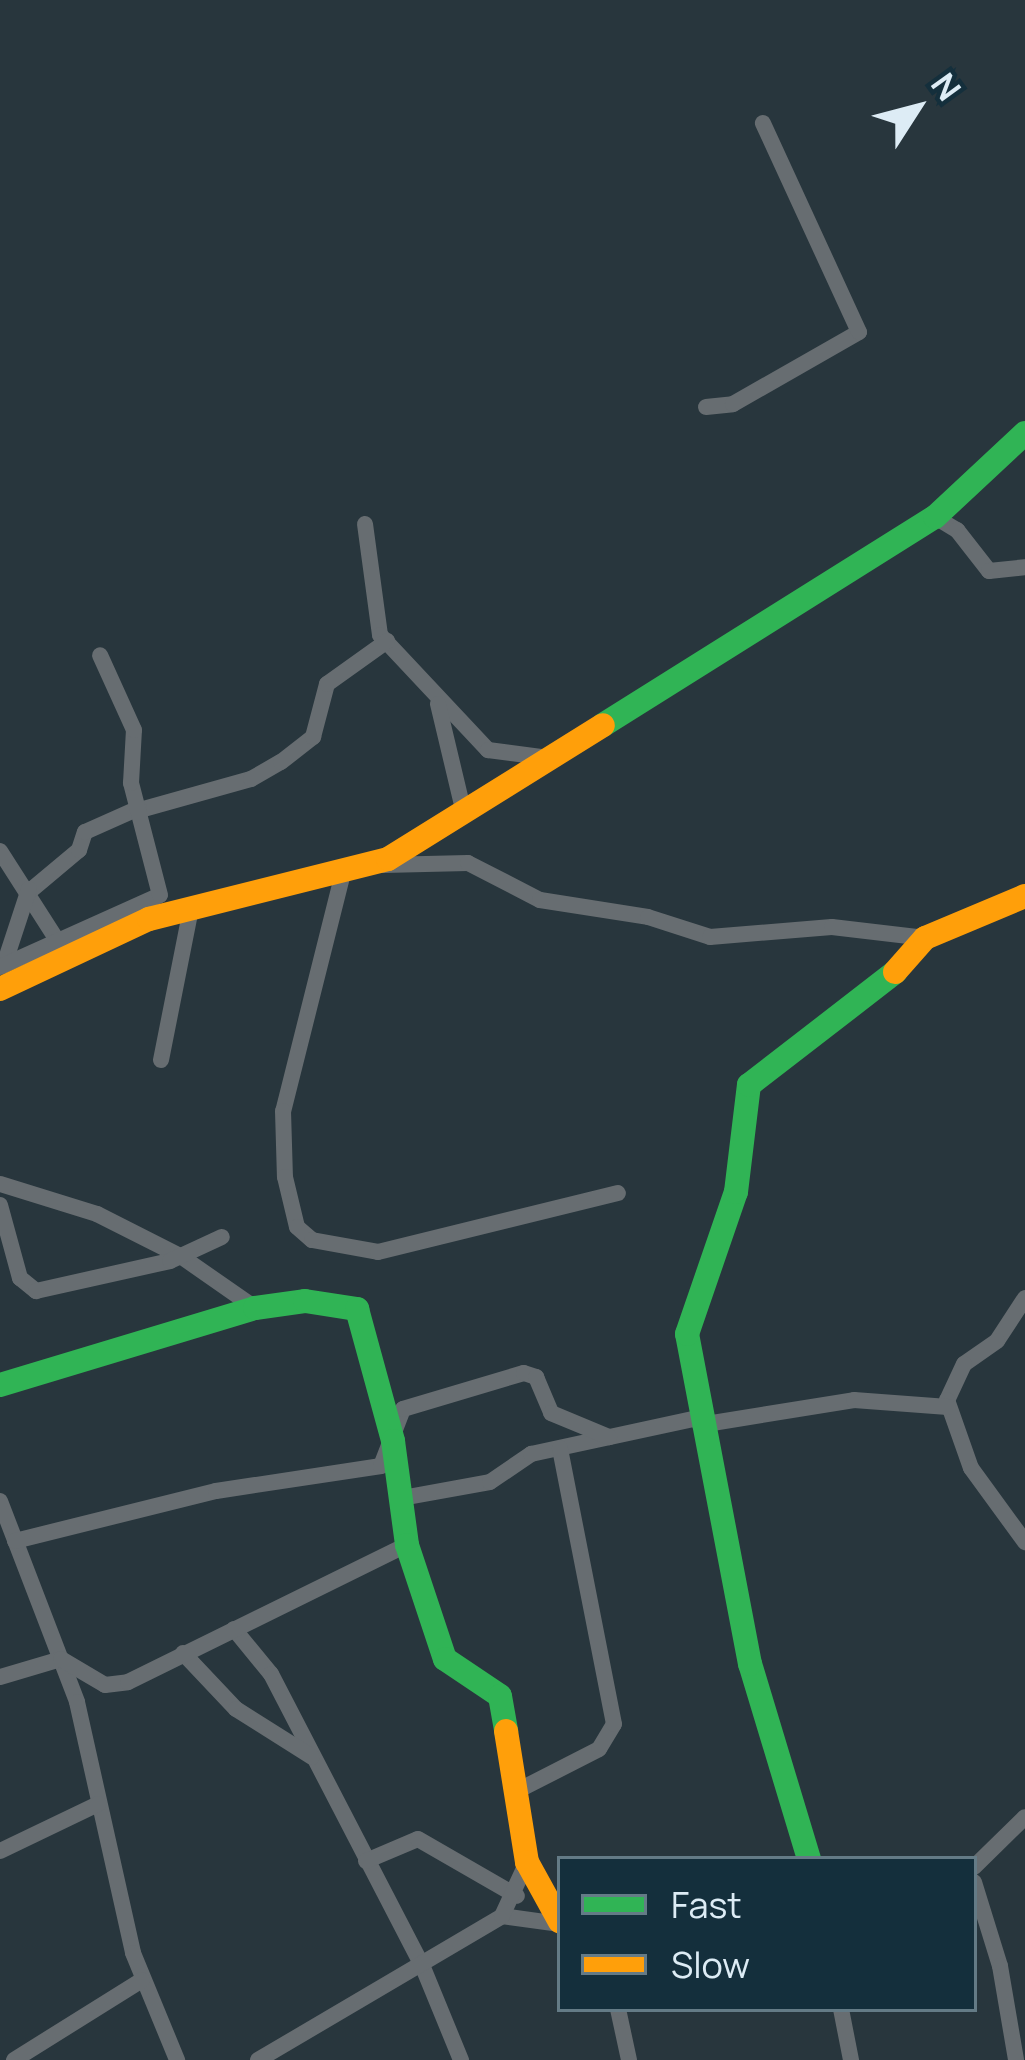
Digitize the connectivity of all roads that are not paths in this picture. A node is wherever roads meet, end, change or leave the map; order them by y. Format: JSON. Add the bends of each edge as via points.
{"nodes":[{"id":1,"x":763,"y":123,"type":"dead end"},
{"id":2,"x":706,"y":407,"type":"dead end"},
{"id":3,"x":1025,"y":433,"type":"edge"},
{"id":4,"x":935,"y":517,"type":"junction"},
{"id":5,"x":365,"y":524,"type":"dead end"},
{"id":6,"x":1025,"y":567,"type":"edge"},
{"id":7,"x":387,"y":640,"type":"junction"},
{"id":8,"x":100,"y":656,"type":"dead end"},
{"id":9,"x":438,"y":703,"type":"junction"},
{"id":10,"x":552,"y":758,"type":"junction"},
{"id":11,"x":140,"y":809,"type":"junction"},
{"id":12,"x":463,"y":809,"type":"junction"},
{"id":13,"x":0,"y":851,"type":"edge"},
{"id":14,"x":370,"y":866,"type":"junction"},
{"id":15,"x":343,"y":873,"type":"junction"},
{"id":16,"x":29,"y":890,"type":"junction"},
{"id":17,"x":1025,"y":896,"type":"edge"},
{"id":18,"x":191,"y":909,"type":"junction"},
{"id":19,"x":926,"y":938,"type":"junction"},
{"id":20,"x":57,"y":940,"type":"junction"},
{"id":21,"x":1,"y":974,"type":"edge"},
{"id":22,"x":160,"y":1060,"type":"dead end"},
{"id":23,"x":0,"y":1184,"type":"edge"},
{"id":24,"x":618,"y":1192,"type":"dead end"},
{"id":25,"x":0,"y":1205,"type":"edge"},
{"id":26,"x":222,"y":1237,"type":"dead end"},
{"id":27,"x":182,"y":1257,"type":"junction"},
{"id":28,"x":1025,"y":1298,"type":"edge"},
{"id":29,"x":255,"y":1308,"type":"junction"},
{"id":30,"x":0,"y":1384,"type":"edge"},
{"id":31,"x":948,"y":1407,"type":"junction"},
{"id":32,"x":698,"y":1421,"type":"junction"},
{"id":33,"x":609,"y":1437,"type":"junction"},
{"id":34,"x":393,"y":1441,"type":"junction"},
{"id":35,"x":560,"y":1448,"type":"junction"},
{"id":36,"x":403,"y":1498,"type":"junction"},
{"id":37,"x":0,"y":1501,"type":"edge"},
{"id":38,"x":15,"y":1541,"type":"junction"},
{"id":39,"x":1025,"y":1542,"type":"edge"},
{"id":40,"x":406,"y":1544,"type":"junction"},
{"id":41,"x":234,"y":1629,"type":"junction"},
{"id":42,"x":183,"y":1653,"type":"junction"},
{"id":43,"x":61,"y":1659,"type":"junction"},
{"id":44,"x":0,"y":1677,"type":"edge"},
{"id":45,"x":314,"y":1758,"type":"junction"},
{"id":46,"x":517,"y":1791,"type":"junction"},
{"id":47,"x":98,"y":1804,"type":"junction"},
{"id":48,"x":1025,"y":1817,"type":"edge"},
{"id":49,"x":0,"y":1851,"type":"edge"},
{"id":50,"x":808,"y":1856,"type":"edge"},
{"id":51,"x":366,"y":1861,"type":"junction"},
{"id":52,"x":527,"y":1862,"type":"junction"},
{"id":53,"x":977,"y":1864,"type":"edge"},
{"id":54,"x":977,"y":1892,"type":"edge"},
{"id":55,"x":517,"y":1896,"type":"junction"},
{"id":56,"x":502,"y":1916,"type":"junction"},
{"id":57,"x":557,"y":1917,"type":"edge"},
{"id":58,"x":557,"y":1923,"type":"edge"},
{"id":59,"x":422,"y":1965,"type":"junction"},
{"id":60,"x":142,"y":1980,"type":"junction"},
{"id":61,"x":619,"y":2012,"type":"edge"},
{"id":62,"x":842,"y":2012,"type":"edge"},
{"id":63,"x":14,"y":2060,"type":"edge"},
{"id":64,"x":177,"y":2060,"type":"edge"},
{"id":65,"x":258,"y":2060,"type":"edge"},
{"id":66,"x":460,"y":2060,"type":"edge"},
{"id":67,"x":629,"y":2060,"type":"edge"},
{"id":68,"x":850,"y":2060,"type":"edge"},
{"id":69,"x":1016,"y":2060,"type":"edge"}],
"edges":[{"from":1,"to":2,"type":"street","via":[[859,332],[733,404]]},
{"from":3,"to":4,"type":"street"},
{"from":4,"to":6,"type":"street","via":[[957,530],[989,571]]},
{"from":4,"to":10,"type":"street"},
{"from":5,"to":7,"type":"street","via":[[374,620]]},
{"from":7,"to":9,"type":"street"},
{"from":7,"to":11,"type":"street","via":[[327,685],[313,737],[281,763]]},
{"from":8,"to":11,"type":"street","via":[[134,730],[131,783]]},
{"from":9,"to":10,"type":"street","via":[[488,750]]},
{"from":9,"to":12,"type":"street"},
{"from":10,"to":12,"type":"street"},
{"from":11,"to":16,"type":"street","via":[[85,832],[79,850]]},
{"from":11,"to":20,"type":"street","via":[[160,895]]},
{"from":12,"to":14,"type":"street"},
{"from":13,"to":16,"type":"street"},
{"from":14,"to":15,"type":"street"},
{"from":14,"to":19,"type":"street","via":[[468,863],[540,900],[648,917],[710,938],[832,927]]},
{"from":15,"to":18,"type":"street"},
{"from":15,"to":24,"type":"street","via":[[283,1111],[285,1177],[298,1227],[312,1240],[378,1252]]},
{"from":16,"to":20,"type":"street"},
{"from":16,"to":21,"type":"street"},
{"from":17,"to":19,"type":"street"},
{"from":18,"to":21,"type":"street"},
{"from":18,"to":22,"type":"street"},
{"from":19,"to":32,"type":"street","via":[[881,988],[745,1091],[736,1192],[687,1334]]},
{"from":20,"to":21,"type":"street"},
{"from":23,"to":27,"type":"street","via":[[97,1214]]},
{"from":25,"to":27,"type":"street","via":[[28,1288]]},
{"from":26,"to":27,"type":"street"},
{"from":27,"to":29,"type":"street"},
{"from":28,"to":31,"type":"street","via":[[997,1340],[964,1364]]},
{"from":29,"to":30,"type":"street"},
{"from":29,"to":34,"type":"street","via":[[305,1301],[357,1309]]},
{"from":31,"to":32,"type":"street","via":[[854,1400]]},
{"from":31,"to":39,"type":"street","via":[[971,1468]]},
{"from":32,"to":33,"type":"street"},
{"from":32,"to":50,"type":"street","via":[[765,1725]]},
{"from":33,"to":34,"type":"street","via":[[551,1413],[536,1377],[524,1373],[403,1409],[391,1422]]},
{"from":33,"to":35,"type":"street"},
{"from":34,"to":36,"type":"street"},
{"from":34,"to":38,"type":"street","via":[[381,1466],[216,1491]]},
{"from":35,"to":36,"type":"street","via":[[531,1454],[490,1482]]},
{"from":35,"to":46,"type":"street","via":[[614,1724],[606,1744]]},
{"from":36,"to":40,"type":"street"},
{"from":37,"to":38,"type":"street"},
{"from":38,"to":43,"type":"street"},
{"from":40,"to":41,"type":"street"},
{"from":40,"to":46,"type":"street","via":[[446,1660],[500,1696]]},
{"from":41,"to":42,"type":"street"},
{"from":41,"to":45,"type":"street","via":[[271,1674]]},
{"from":42,"to":43,"type":"street","via":[[110,1686]]},
{"from":42,"to":45,"type":"street","via":[[236,1709]]},
{"from":43,"to":44,"type":"street"},
{"from":43,"to":47,"type":"street"},
{"from":45,"to":51,"type":"street"},
{"from":46,"to":52,"type":"street"},
{"from":47,"to":49,"type":"street"},
{"from":47,"to":60,"type":"street"},
{"from":48,"to":53,"type":"street"},
{"from":51,"to":55,"type":"street","via":[[418,1839]]},
{"from":51,"to":59,"type":"street"},
{"from":52,"to":55,"type":"street"},
{"from":52,"to":57,"type":"street"},
{"from":54,"to":69,"type":"street"},
{"from":55,"to":56,"type":"street"},
{"from":56,"to":58,"type":"street"},
{"from":56,"to":59,"type":"street"},
{"from":59,"to":65,"type":"street"},
{"from":59,"to":66,"type":"street"},
{"from":60,"to":63,"type":"street"},
{"from":60,"to":64,"type":"street"},
{"from":61,"to":67,"type":"street"},
{"from":62,"to":68,"type":"street"}]}
